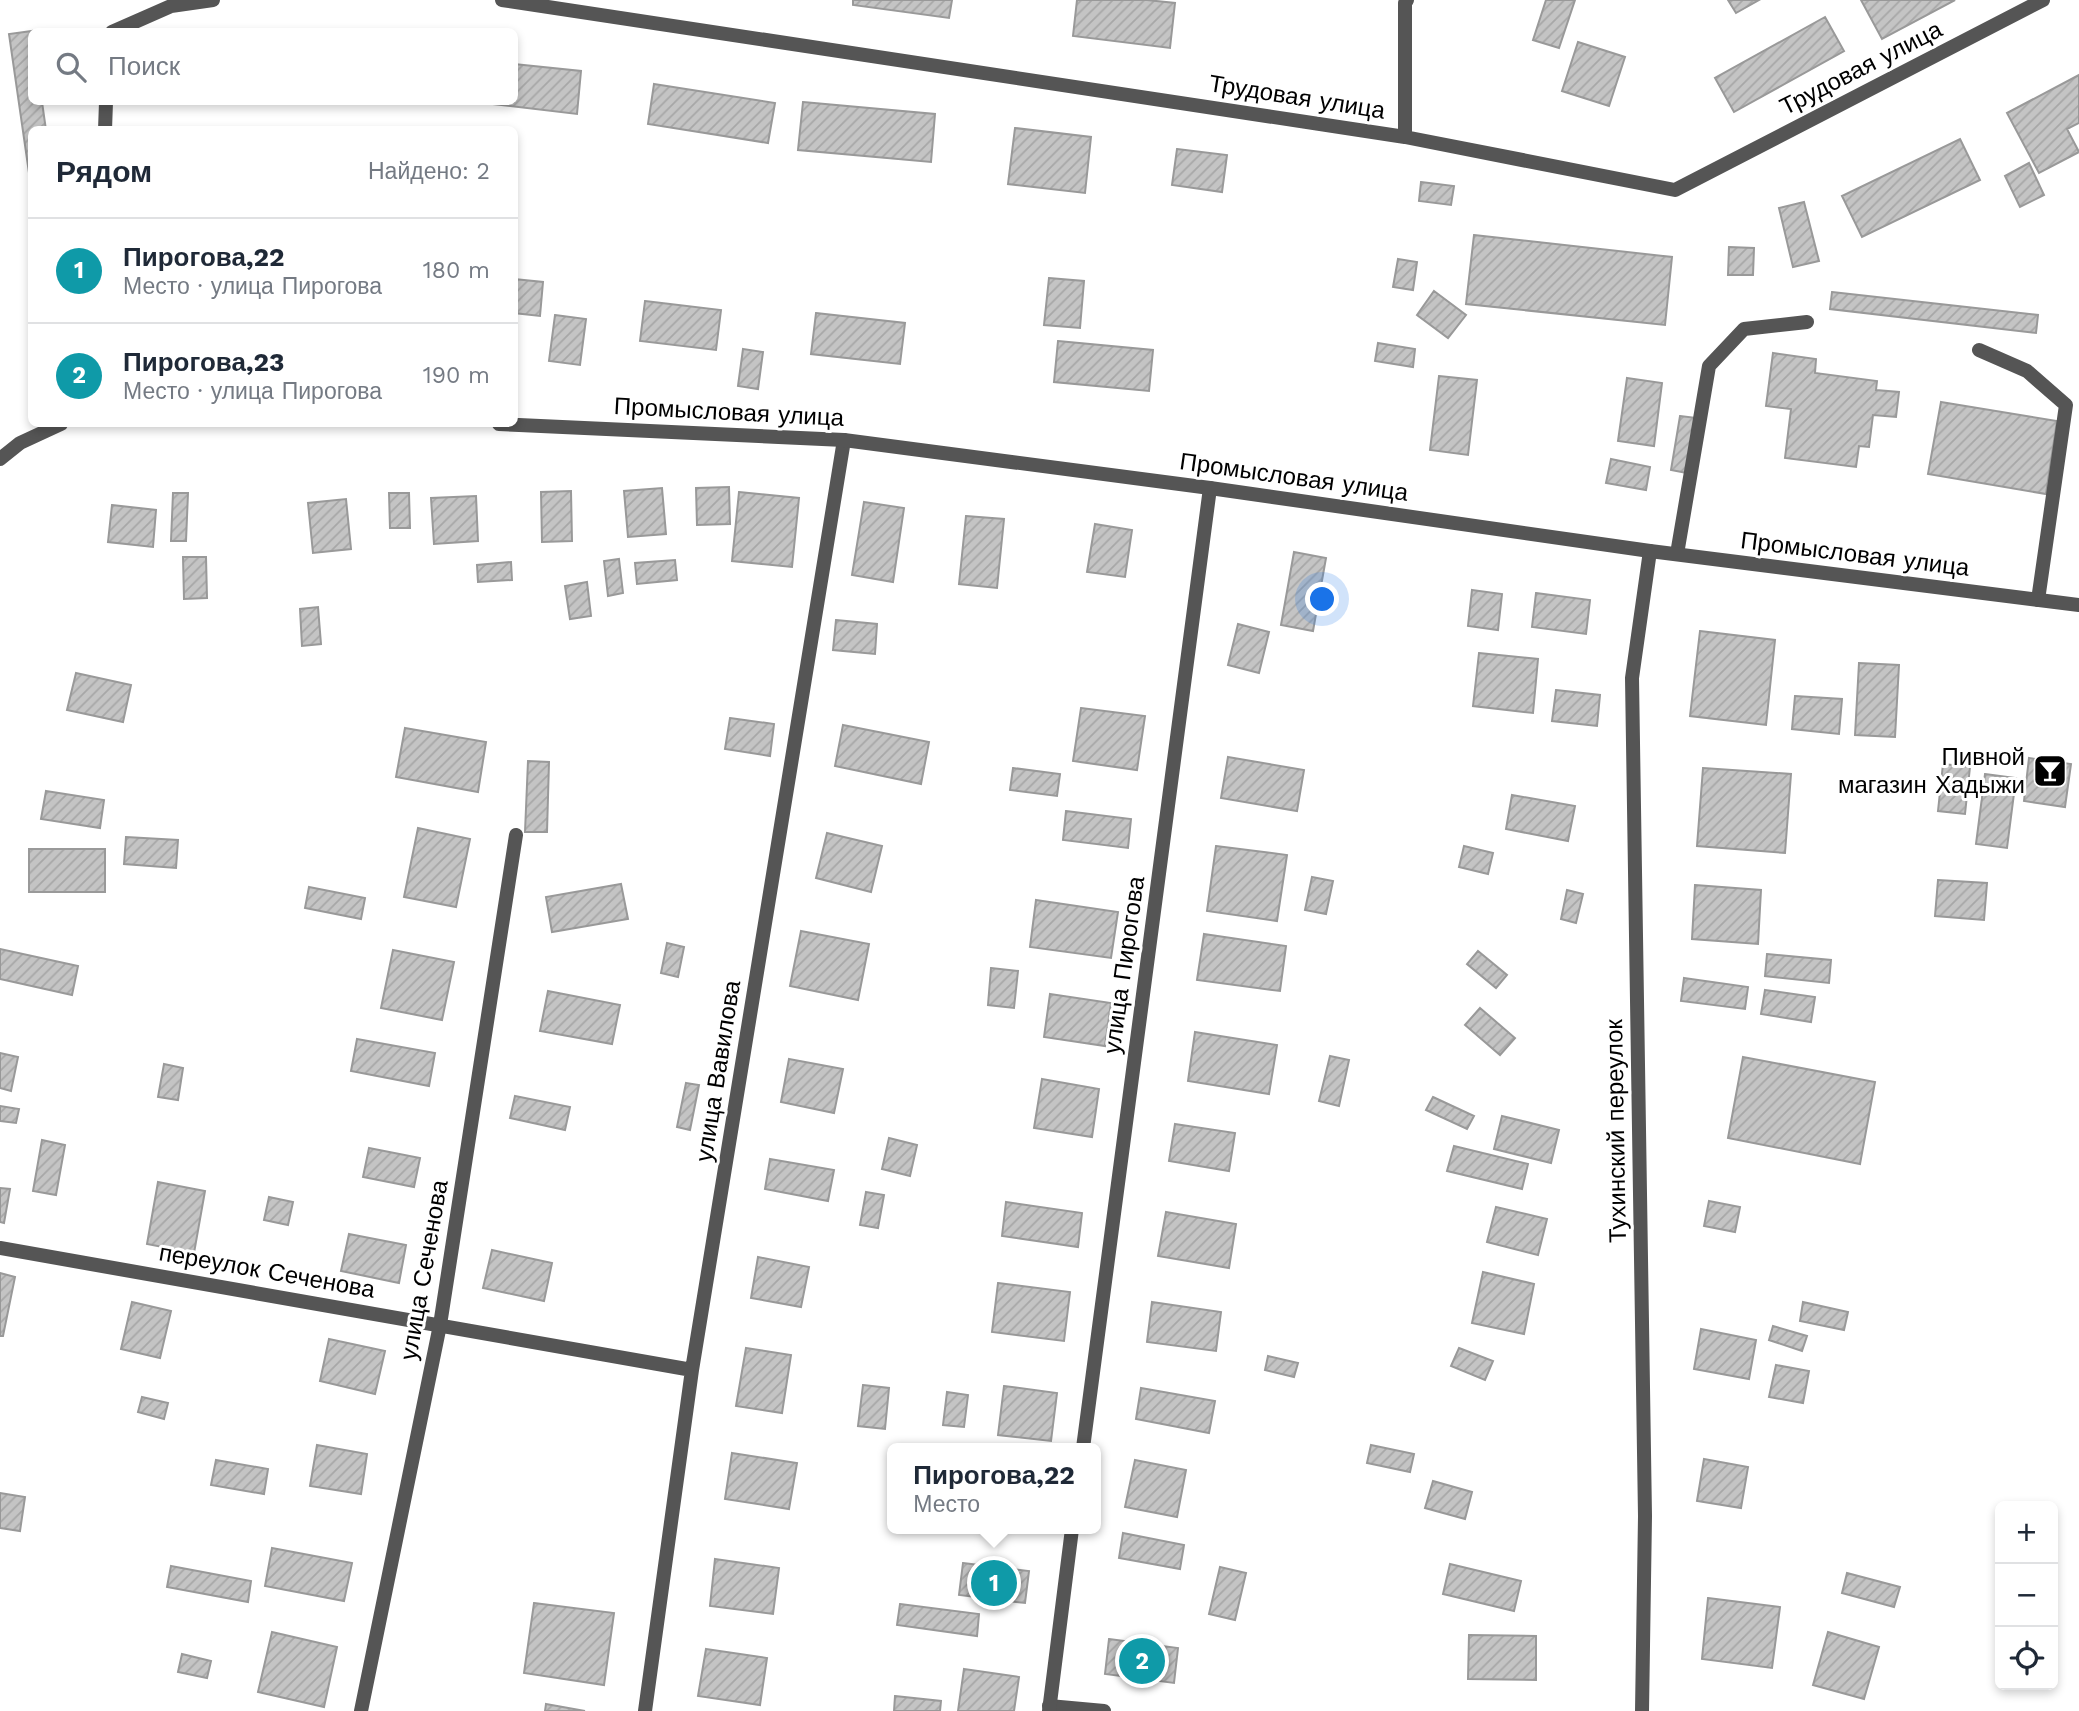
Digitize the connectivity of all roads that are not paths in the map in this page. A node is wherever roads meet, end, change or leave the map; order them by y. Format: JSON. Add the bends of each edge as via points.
{"nodes":[{"id":1,"x":213,"y":0,"type":"edge"},
{"id":2,"x":502,"y":0,"type":"edge"},
{"id":3,"x":2043,"y":0,"type":"edge"},
{"id":4,"x":1404,"y":1,"type":"edge"},
{"id":5,"x":121,"y":28,"type":"edge"},
{"id":6,"x":106,"y":105,"type":"edge"},
{"id":7,"x":104,"y":126,"type":"edge"},
{"id":8,"x":1405,"y":137,"type":"junction"},
{"id":9,"x":1807,"y":322,"type":"dead end"},
{"id":10,"x":1979,"y":350,"type":"dead end"},
{"id":11,"x":518,"y":425,"type":"edge"},
{"id":12,"x":55,"y":427,"type":"edge"},
{"id":13,"x":844,"y":440,"type":"junction"},
{"id":14,"x":0,"y":459,"type":"edge"},
{"id":15,"x":1210,"y":488,"type":"junction"},
{"id":16,"x":1650,"y":551,"type":"junction"},
{"id":17,"x":1677,"y":554,"type":"junction"},
{"id":18,"x":2038,"y":600,"type":"junction"},
{"id":19,"x":2079,"y":605,"type":"edge"},
{"id":20,"x":516,"y":835,"type":"dead end"},
{"id":21,"x":0,"y":1248,"type":"edge"},
{"id":22,"x":440,"y":1325,"type":"junction"},
{"id":23,"x":692,"y":1370,"type":"junction"},
{"id":24,"x":1084,"y":1443,"type":"edge"},
{"id":25,"x":1071,"y":1534,"type":"edge"},
{"id":26,"x":1049,"y":1709,"type":"edge"},
{"id":27,"x":361,"y":1711,"type":"edge"},
{"id":28,"x":645,"y":1711,"type":"edge"},
{"id":29,"x":1104,"y":1711,"type":"edge"},
{"id":30,"x":1642,"y":1711,"type":"edge"}],
"edges":[{"from":1,"to":5,"type":"street","via":[[171,6]]},
{"from":2,"to":8,"type":"street","name":"Трудовая улица"},
{"from":3,"to":8,"type":"street","name":"Трудовая улица","via":[[1675,190]]},
{"from":4,"to":8,"type":"street"},
{"from":6,"to":7,"type":"street"},
{"from":9,"to":17,"type":"street","via":[[1744,329],[1709,366]]},
{"from":10,"to":18,"type":"street","via":[[2027,370],[2066,405]]},
{"from":11,"to":13,"type":"street","name":"Промысловая улица"},
{"from":12,"to":14,"type":"street","via":[[20,443]]},
{"from":13,"to":15,"type":"street","name":"Промысловая улица"},
{"from":13,"to":23,"type":"street","name":"улица Вавилова"},
{"from":15,"to":16,"type":"street","name":"Промысловая улица"},
{"from":15,"to":24,"type":"street","name":"улица Пирогова"},
{"from":16,"to":17,"type":"street","name":"Промысловая улица"},
{"from":16,"to":30,"type":"street","name":"Тухинский переулок","via":[[1632,678],[1645,1516]]},
{"from":17,"to":18,"type":"street","name":"Промысловая улица"},
{"from":18,"to":19,"type":"street","name":"Промысловая улица"},
{"from":20,"to":22,"type":"street","name":"улица Сеченова"},
{"from":21,"to":22,"type":"street","name":"переулок Сеченова"},
{"from":22,"to":23,"type":"street","name":"переулок Сеченова"},
{"from":22,"to":27,"type":"street","name":"улица Сеченова"},
{"from":23,"to":28,"type":"street","name":"улица Вавилова"},
{"from":25,"to":26,"type":"street"},
{"from":26,"to":29,"type":"street"}]}
